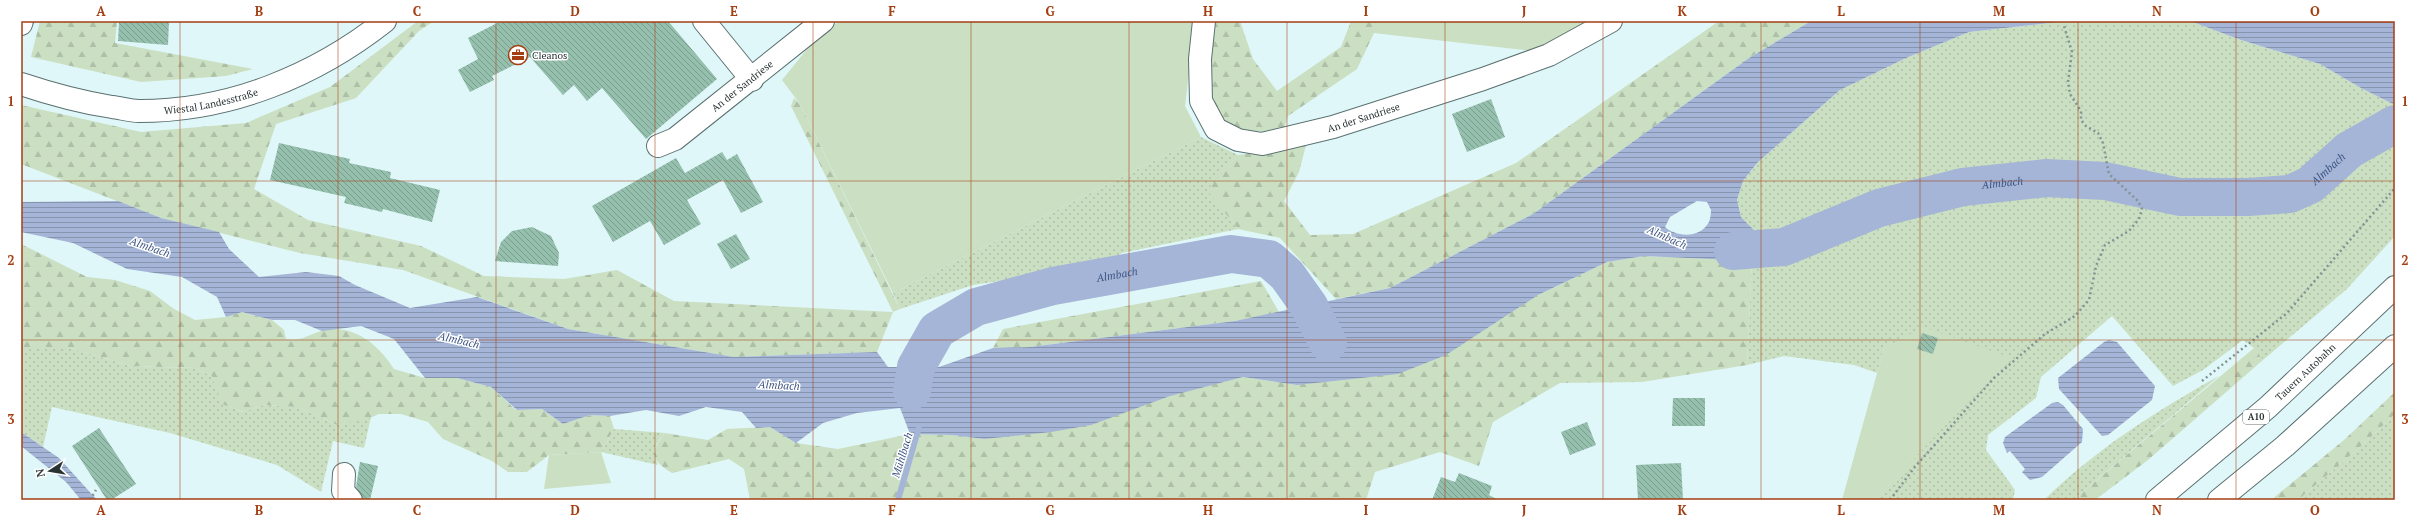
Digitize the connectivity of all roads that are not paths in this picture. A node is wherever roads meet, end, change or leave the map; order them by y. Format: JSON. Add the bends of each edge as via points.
{"nodes":[{"id":1,"x":22,"y":21,"type":"edge"},
{"id":2,"x":385,"y":21,"type":"edge"},
{"id":3,"x":704,"y":21,"type":"edge"},
{"id":4,"x":823,"y":21,"type":"edge"},
{"id":5,"x":1204,"y":21,"type":"edge"},
{"id":6,"x":1611,"y":21,"type":"edge"},
{"id":7,"x":21,"y":24,"type":"edge"},
{"id":8,"x":752,"y":80,"type":"junction"},
{"id":9,"x":21,"y":84,"type":"edge"},
{"id":10,"x":658,"y":146,"type":"dead end"},
{"id":11,"x":2395,"y":287,"type":"edge"},
{"id":12,"x":2395,"y":346,"type":"edge"},
{"id":13,"x":344,"y":474,"type":"dead end"},
{"id":14,"x":351,"y":500,"type":"edge"},
{"id":15,"x":2157,"y":500,"type":"edge"},
{"id":16,"x":2219,"y":500,"type":"edge"}],
"edges":[{"from":1,"to":7,"type":"main road"},
{"from":2,"to":9,"type":"main road","name":"Wiestal Landesstraße","via":[[316,68],[259,92],[201,105],[138,111],[72,100]]},
{"from":3,"to":8,"type":"main road"},
{"from":4,"to":8,"type":"main road","name":"An der Sandriese"},
{"from":5,"to":6,"type":"main road","name":"An der Sandriese","via":[[1200,59],[1201,101],[1216,129],[1238,140],[1262,144],[1333,127],[1483,79],[1549,55]]},
{"from":8,"to":10,"type":"main road","name":"An der Sandriese","via":[[675,139]]},
{"from":11,"to":15,"type":"main road","name":"Tauern Autobahn","number":"A10","via":[[2268,407]]},
{"from":12,"to":16,"type":"main road","via":[[2285,446]]},
{"from":13,"to":14,"type":"main road","via":[[343,491]]}]}
